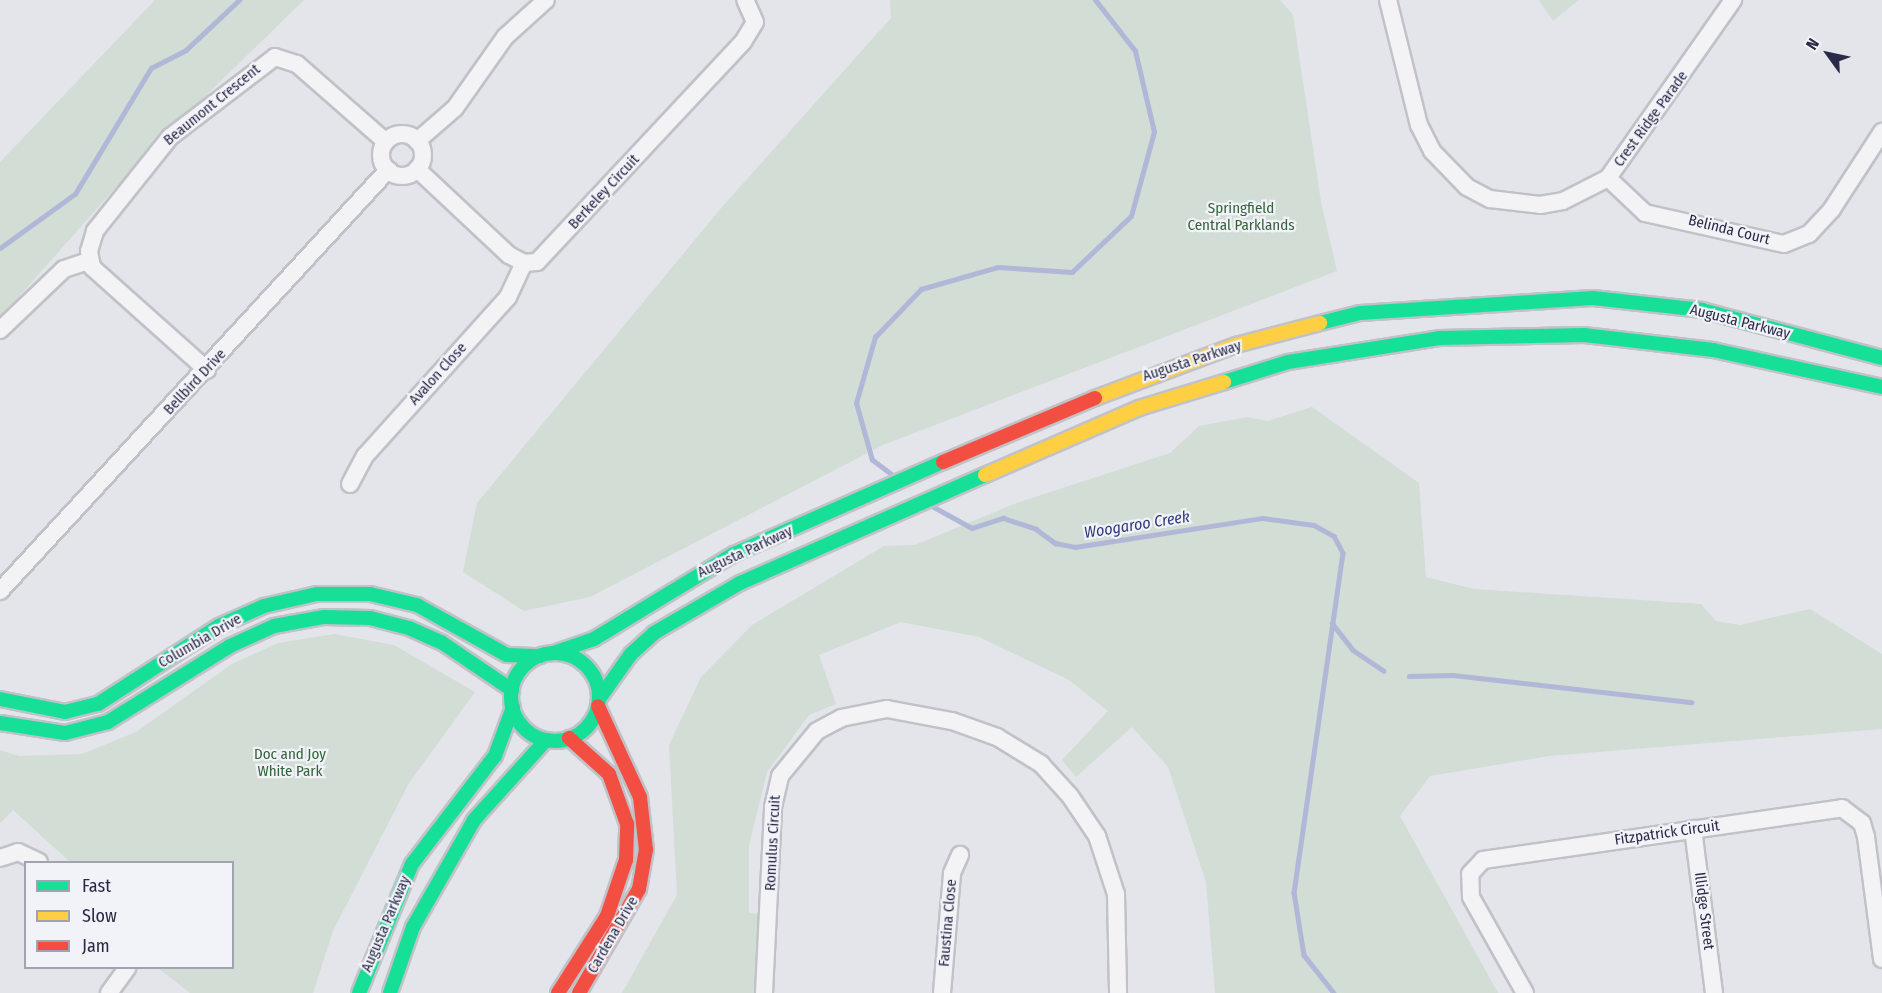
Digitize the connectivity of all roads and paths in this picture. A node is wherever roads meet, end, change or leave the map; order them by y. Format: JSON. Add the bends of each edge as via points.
{"nodes":[{"id":1,"x":546,"y":0,"type":"edge"},
{"id":2,"x":745,"y":0,"type":"edge"},
{"id":3,"x":1388,"y":0,"type":"edge"},
{"id":4,"x":1733,"y":0,"type":"edge"},
{"id":5,"x":1882,"y":132,"type":"edge"},
{"id":6,"x":417,"y":141,"type":"junction"},
{"id":7,"x":386,"y":142,"type":"junction"},
{"id":8,"x":417,"y":169,"type":"junction"},
{"id":9,"x":388,"y":170,"type":"junction"},
{"id":10,"x":1608,"y":178,"type":"junction"},
{"id":11,"x":89,"y":261,"type":"junction"},
{"id":12,"x":524,"y":263,"type":"junction"},
{"id":13,"x":0,"y":330,"type":"edge"},
{"id":14,"x":1882,"y":358,"type":"edge"},
{"id":15,"x":207,"y":370,"type":"junction"},
{"id":16,"x":1882,"y":387,"type":"edge"},
{"id":17,"x":350,"y":484,"type":"dead end"},
{"id":18,"x":0,"y":591,"type":"edge"},
{"id":19,"x":547,"y":654,"type":"junction"},
{"id":20,"x":512,"y":690,"type":"junction"},
{"id":21,"x":0,"y":699,"type":"edge"},
{"id":22,"x":599,"y":702,"type":"junction"},
{"id":23,"x":513,"y":707,"type":"junction"},
{"id":24,"x":0,"y":723,"type":"edge"},
{"id":25,"x":569,"y":738,"type":"junction"},
{"id":26,"x":546,"y":740,"type":"junction"},
{"id":27,"x":1693,"y":829,"type":"junction"},
{"id":28,"x":960,"y":855,"type":"dead end"},
{"id":29,"x":0,"y":858,"type":"edge"},
{"id":30,"x":37,"y":861,"type":"edge"},
{"id":31,"x":1878,"y":897,"type":"edge"},
{"id":32,"x":1882,"y":959,"type":"edge"},
{"id":33,"x":126,"y":969,"type":"edge"},
{"id":34,"x":109,"y":993,"type":"edge"},
{"id":35,"x":359,"y":993,"type":"edge"},
{"id":36,"x":390,"y":993,"type":"edge"},
{"id":37,"x":558,"y":993,"type":"edge"},
{"id":38,"x":579,"y":993,"type":"edge"},
{"id":39,"x":764,"y":993,"type":"edge"},
{"id":40,"x":942,"y":993,"type":"edge"},
{"id":41,"x":1118,"y":993,"type":"edge"},
{"id":42,"x":1525,"y":993,"type":"edge"},
{"id":43,"x":1714,"y":993,"type":"edge"}],
"edges":[{"from":1,"to":6,"type":"street","via":[[505,37],[455,108]]},
{"from":2,"to":12,"type":"street","name":"Berkeley Circuit","via":[[755,22],[743,42],[543,258]]},
{"from":3,"to":10,"type":"street","name":"Crest Ridge Parade","via":[[1419,125],[1432,151],[1467,187],[1510,205],[1539,205],[1563,201]]},
{"from":4,"to":10,"type":"street","name":"Crest Ridge Parade"},
{"from":5,"to":10,"type":"street","name":"Belinda Court","via":[[1832,209],[1809,234],[1784,244],[1645,213]]},
{"from":6,"to":7,"type":"street","via":[[399,134]]},
{"from":6,"to":8,"type":"street","via":[[423,155]]},
{"from":7,"to":9,"type":"street","via":[[382,159]]},
{"from":7,"to":11,"type":"street","name":"Beaumont Crescent","via":[[291,59],[267,60],[162,145],[94,231]]},
{"from":8,"to":9,"type":"street","via":[[403,175]]},
{"from":8,"to":12,"type":"street","via":[[509,255]]},
{"from":9,"to":15,"type":"street","name":"Bellbird Drive"},
{"from":11,"to":13,"type":"street","via":[[64,269]]},
{"from":11,"to":15,"type":"street"},
{"from":12,"to":17,"type":"street","name":"Avalon Close","via":[[508,297],[365,456]]},
{"from":14,"to":19,"type":"main road","name":"Augusta Parkway","via":[[1702,310],[1593,298],[1360,313],[1138,378],[734,554],[603,634]]},
{"from":15,"to":18,"type":"street","name":"Bellbird Drive"},
{"from":16,"to":22,"type":"main road","name":"Augusta Parkway","via":[[1632,338],[1449,337],[1327,354],[1241,374],[1138,408],[689,609],[631,654]]},
{"from":19,"to":20,"type":"main road","via":[[521,669]]},
{"from":19,"to":21,"type":"main road","name":"Columbia Drive","via":[[507,655],[417,605],[370,594],[317,594],[264,606],[219,626],[98,704],[65,712]]},
{"from":19,"to":22,"type":"main road","via":[[580,660],[591,670]]},
{"from":20,"to":23,"type":"main road"},
{"from":20,"to":24,"type":"main road","name":"Columbia Drive","via":[[441,642],[409,628],[370,618],[324,616],[274,626],[230,646],[108,722],[66,733]]},
{"from":22,"to":25,"type":"main road","via":[[593,720]]},
{"from":22,"to":38,"type":"main road","name":"Cardena Drive","via":[[640,797],[646,850],[639,889]]},
{"from":23,"to":26,"type":"main road","via":[[525,729]]},
{"from":23,"to":35,"type":"main road","name":"Augusta Parkway","via":[[495,756],[412,864]]},
{"from":25,"to":26,"type":"main road"},
{"from":25,"to":37,"type":"main road","name":"Cardena Drive","via":[[609,774],[627,824],[626,860],[607,916]]},
{"from":26,"to":36,"type":"main road","name":"Augusta Parkway","via":[[474,820],[413,927]]},
{"from":27,"to":31,"type":"street","name":"Fitzpatrick Circuit","via":[[1842,808],[1862,823]]},
{"from":27,"to":42,"type":"street","name":"Fitzpatrick Circuit","via":[[1495,856],[1474,867],[1471,897]]},
{"from":27,"to":43,"type":"street","name":"Illidge Street"},
{"from":28,"to":40,"type":"street","name":"Faustina Close","via":[[952,873]]},
{"from":29,"to":30,"type":"street","via":[[18,852]]},
{"from":31,"to":32,"type":"street","name":"Fitzpatrick Circuit"},
{"from":33,"to":34,"type":"street"},
{"from":39,"to":41,"type":"street","name":"Romulus Circuit","via":[[773,807],[780,776],[817,732],[841,718],[887,709],[952,721],[997,737],[1041,764],[1070,796],[1097,836],[1116,894]]}]}
